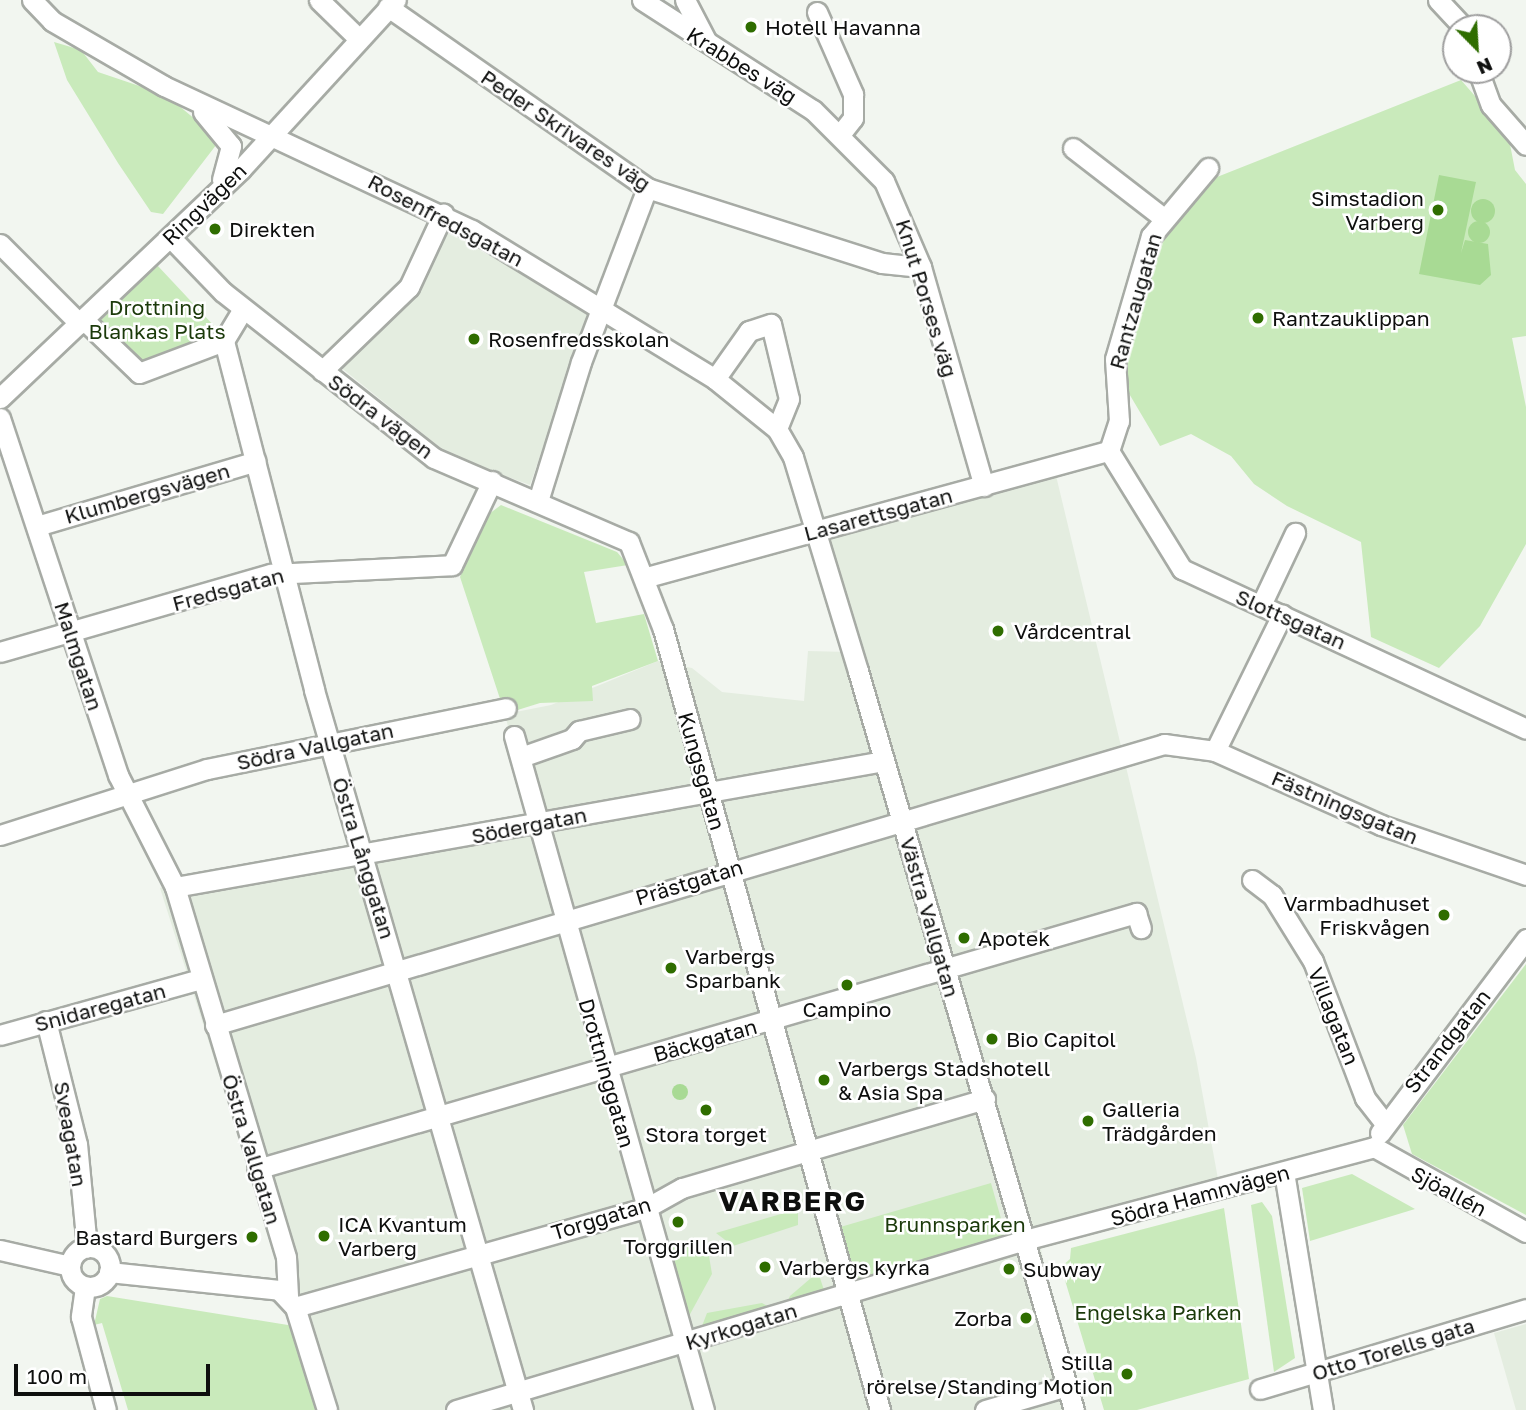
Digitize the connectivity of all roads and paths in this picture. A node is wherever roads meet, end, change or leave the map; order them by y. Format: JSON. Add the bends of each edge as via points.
{"nodes":[{"id":1,"x":32,"y":0,"type":"edge"},
{"id":2,"x":319,"y":0,"type":"edge"},
{"id":3,"x":642,"y":0,"type":"edge"},
{"id":4,"x":685,"y":0,"type":"edge"},
{"id":5,"x":1438,"y":0,"type":"edge"},
{"id":6,"x":392,"y":3,"type":"edge"},
{"id":7,"x":817,"y":12,"type":"dead end"},
{"id":8,"x":1451,"y":14,"type":"edge"},
{"id":9,"x":357,"y":37,"type":"junction"},
{"id":10,"x":707,"y":43,"type":"junction"},
{"id":11,"x":1483,"y":84,"type":"edge"},
{"id":12,"x":164,"y":86,"type":"junction"},
{"id":13,"x":842,"y":132,"type":"junction"},
{"id":14,"x":270,"y":136,"type":"junction"},
{"id":15,"x":1526,"y":145,"type":"edge"},
{"id":16,"x":1073,"y":148,"type":"dead end"},
{"id":17,"x":1208,"y":168,"type":"dead end"},
{"id":18,"x":647,"y":188,"type":"junction"},
{"id":19,"x":214,"y":194,"type":"junction"},
{"id":20,"x":443,"y":214,"type":"junction"},
{"id":21,"x":1161,"y":216,"type":"junction"},
{"id":22,"x":170,"y":237,"type":"junction"},
{"id":23,"x":0,"y":244,"type":"edge"},
{"id":24,"x":921,"y":267,"type":"junction"},
{"id":25,"x":600,"y":307,"type":"junction"},
{"id":26,"x":243,"y":309,"type":"junction"},
{"id":27,"x":82,"y":322,"type":"junction"},
{"id":28,"x":224,"y":341,"type":"junction"},
{"id":29,"x":322,"y":371,"type":"junction"},
{"id":30,"x":715,"y":379,"type":"junction"},
{"id":31,"x":0,"y":398,"type":"edge"},
{"id":32,"x":0,"y":418,"type":"edge"},
{"id":33,"x":777,"y":429,"type":"junction"},
{"id":34,"x":1109,"y":451,"type":"junction"},
{"id":35,"x":256,"y":461,"type":"junction"},
{"id":36,"x":492,"y":481,"type":"junction"},
{"id":37,"x":984,"y":486,"type":"junction"},
{"id":38,"x":538,"y":500,"type":"junction"},
{"id":39,"x":37,"y":526,"type":"junction"},
{"id":40,"x":815,"y":531,"type":"junction"},
{"id":41,"x":1295,"y":533,"type":"dead end"},
{"id":42,"x":288,"y":572,"type":"junction"},
{"id":43,"x":647,"y":577,"type":"junction"},
{"id":44,"x":1261,"y":605,"type":"junction"},
{"id":45,"x":1282,"y":615,"type":"junction"},
{"id":46,"x":71,"y":631,"type":"junction"},
{"id":47,"x":0,"y":652,"type":"edge"},
{"id":48,"x":506,"y":708,"type":"dead end"},
{"id":49,"x":630,"y":719,"type":"dead end"},
{"id":50,"x":1526,"y":729,"type":"edge"},
{"id":51,"x":514,"y":736,"type":"dead end"},
{"id":52,"x":330,"y":740,"type":"junction"},
{"id":53,"x":1164,"y":744,"type":"joint"},
{"id":54,"x":1215,"y":751,"type":"junction"},
{"id":55,"x":520,"y":757,"type":"junction"},
{"id":56,"x":883,"y":761,"type":"junction"},
{"id":57,"x":126,"y":792,"type":"junction"},
{"id":58,"x":708,"y":792,"type":"junction"},
{"id":59,"x":900,"y":817,"type":"junction"},
{"id":60,"x":537,"y":824,"type":"junction"},
{"id":61,"x":0,"y":835,"type":"edge"},
{"id":62,"x":362,"y":856,"type":"junction"},
{"id":63,"x":731,"y":870,"type":"junction"},
{"id":64,"x":1526,"y":875,"type":"edge"},
{"id":65,"x":1252,"y":880,"type":"dead end"},
{"id":66,"x":175,"y":887,"type":"junction"},
{"id":67,"x":562,"y":920,"type":"junction"},
{"id":68,"x":1141,"y":928,"type":"dead end"},
{"id":69,"x":1526,"y":939,"type":"edge"},
{"id":70,"x":945,"y":968,"type":"junction"},
{"id":71,"x":398,"y":970,"type":"junction"},
{"id":72,"x":201,"y":979,"type":"junction"},
{"id":73,"x":46,"y":1021,"type":"junction"},
{"id":74,"x":771,"y":1021,"type":"junction"},
{"id":75,"x":215,"y":1025,"type":"junction"},
{"id":76,"x":0,"y":1035,"type":"edge"},
{"id":77,"x":605,"y":1068,"type":"junction"},
{"id":78,"x":985,"y":1099,"type":"junction"},
{"id":79,"x":440,"y":1116,"type":"junction"},
{"id":80,"x":1385,"y":1124,"type":"junction"},
{"id":81,"x":1374,"y":1147,"type":"junction"},
{"id":82,"x":806,"y":1151,"type":"junction"},
{"id":83,"x":257,"y":1169,"type":"junction"},
{"id":84,"x":1284,"y":1172,"type":"junction"},
{"id":85,"x":646,"y":1208,"type":"junction"},
{"id":86,"x":1526,"y":1232,"type":"edge"},
{"id":87,"x":1025,"y":1240,"type":"junction"},
{"id":88,"x":87,"y":1248,"type":"junction"},
{"id":89,"x":0,"y":1250,"type":"edge"},
{"id":90,"x":480,"y":1254,"type":"junction"},
{"id":91,"x":70,"y":1266,"type":"junction"},
{"id":92,"x":109,"y":1272,"type":"junction"},
{"id":93,"x":85,"y":1287,"type":"junction"},
{"id":94,"x":846,"y":1295,"type":"junction"},
{"id":95,"x":291,"y":1302,"type":"junction"},
{"id":96,"x":1526,"y":1309,"type":"edge"},
{"id":97,"x":685,"y":1343,"type":"junction"},
{"id":98,"x":1315,"y":1373,"type":"junction"},
{"id":99,"x":1067,"y":1386,"type":"junction"},
{"id":100,"x":1260,"y":1389,"type":"dead end"},
{"id":101,"x":521,"y":1401,"type":"edge"},
{"id":102,"x":106,"y":1410,"type":"edge"},
{"id":103,"x":327,"y":1410,"type":"edge"},
{"id":104,"x":456,"y":1410,"type":"edge"},
{"id":105,"x":704,"y":1410,"type":"edge"},
{"id":106,"x":880,"y":1410,"type":"edge"},
{"id":107,"x":985,"y":1410,"type":"edge"},
{"id":108,"x":1074,"y":1410,"type":"edge"},
{"id":109,"x":1324,"y":1410,"type":"edge"}],
"edges":[{"from":1,"to":12,"type":"street","name":"Rosenfredsgatan","via":[[52,20]]},
{"from":2,"to":9,"type":"street"},
{"from":3,"to":10,"type":"street","name":"Krabbes väg"},
{"from":4,"to":10,"type":"street"},
{"from":5,"to":8,"type":"street"},
{"from":6,"to":9,"type":"street","name":"Ringvägen"},
{"from":6,"to":18,"type":"street","name":"Peder Skrivares väg"},
{"from":7,"to":13,"type":"street","via":[[853,94],[853,118]]},
{"from":9,"to":14,"type":"street","name":"Ringvägen"},
{"from":10,"to":13,"type":"street","name":"Krabbes väg"},
{"from":11,"to":15,"type":"street","via":[[1491,105]]},
{"from":12,"to":14,"type":"street","name":"Rosenfredsgatan"},
{"from":12,"to":19,"type":"street","name":"Rosenfredsgatan","via":[[227,134],[232,157]]},
{"from":13,"to":24,"type":"street","name":"Knut Porses väg","via":[[893,195]]},
{"from":14,"to":19,"type":"street","name":"Ringvägen"},
{"from":14,"to":20,"type":"street","name":"Rosenfredsgatan"},
{"from":16,"to":21,"type":"street"},
{"from":17,"to":21,"type":"street","name":"Rantzaugatan"},
{"from":18,"to":24,"type":"street","name":"Peder Skrivares väg","via":[[882,263]]},
{"from":18,"to":25,"type":"street"},
{"from":19,"to":22,"type":"street","name":"Ringvägen"},
{"from":20,"to":25,"type":"street","name":"Rosenfredsgatan"},
{"from":20,"to":29,"type":"street","via":[[408,287]]},
{"from":21,"to":34,"type":"street","name":"Rantzaugatan","via":[[1115,359],[1119,421]]},
{"from":22,"to":26,"type":"street","name":"Södra vägen"},
{"from":22,"to":27,"type":"street","name":"Ringvägen"},
{"from":23,"to":27,"type":"street"},
{"from":24,"to":37,"type":"street","name":"Knut Porses väg"},
{"from":25,"to":30,"type":"street","name":"Rosenfredsgatan"},
{"from":25,"to":38,"type":"street"},
{"from":26,"to":28,"type":"street"},
{"from":26,"to":29,"type":"street","name":"Södra vägen"},
{"from":27,"to":28,"type":"street","via":[[139,373]]},
{"from":27,"to":31,"type":"street","name":"Ringvägen"},
{"from":28,"to":35,"type":"street","name":"Östra Långgatan"},
{"from":29,"to":36,"type":"street","name":"Södra vägen","via":[[435,458]]},
{"from":30,"to":33,"type":"street","name":"Rosenfredsgatan"},
{"from":30,"to":33,"type":"street","via":[[749,331],[771,324],[789,399]]},
{"from":32,"to":39,"type":"street","name":"Malmgatan"},
{"from":33,"to":40,"type":"street","name":"Västra Vallgatan","via":[[793,457]]},
{"from":34,"to":37,"type":"street","name":"Lasarettsgatan","via":[[1088,461]]},
{"from":34,"to":44,"type":"street","name":"Slottsgatan","via":[[1182,569]]},
{"from":35,"to":39,"type":"street","name":"Klumbergsvägen"},
{"from":35,"to":42,"type":"street","name":"Östra Långgatan"},
{"from":36,"to":38,"type":"street","name":"Södra vägen"},
{"from":36,"to":42,"type":"street","name":"Fredsgatan","via":[[452,565]]},
{"from":37,"to":40,"type":"street","name":"Lasarettsgatan"},
{"from":38,"to":43,"type":"street","name":"Södra vägen","via":[[619,533]]},
{"from":39,"to":46,"type":"street","name":"Malmgatan"},
{"from":40,"to":43,"type":"street","name":"Lasarettsgatan"},
{"from":40,"to":56,"type":"street","name":"Västra Vallgatan"},
{"from":41,"to":44,"type":"street"},
{"from":42,"to":46,"type":"street","name":"Fredsgatan"},
{"from":42,"to":52,"type":"street","name":"Östra Långgatan"},
{"from":43,"to":58,"type":"street","name":"Kungsgatan"},
{"from":44,"to":45,"type":"street","name":"Slottsgatan"},
{"from":45,"to":50,"type":"street","name":"Slottsgatan"},
{"from":45,"to":54,"type":"street"},
{"from":46,"to":47,"type":"street","name":"Fredsgatan"},
{"from":46,"to":57,"type":"street","name":"Malmgatan"},
{"from":48,"to":52,"type":"street","name":"Södra Vallgatan"},
{"from":49,"to":55,"type":"street","via":[[579,730],[572,739]]},
{"from":51,"to":55,"type":"street","name":"Drottninggatan"},
{"from":52,"to":57,"type":"street","name":"Södra Vallgatan"},
{"from":52,"to":62,"type":"street","name":"Östra Långgatan"},
{"from":53,"to":54,"type":"street","name":"Fästningsgatan"},
{"from":53,"to":59,"type":"street","name":"Prästgatan"},
{"from":54,"to":64,"type":"street","name":"Fästningsgatan","via":[[1381,825]]},
{"from":55,"to":60,"type":"street","name":"Drottninggatan"},
{"from":56,"to":58,"type":"street","name":"Södergatan"},
{"from":56,"to":59,"type":"street","name":"Västra Vallgatan"},
{"from":57,"to":61,"type":"street","name":"Södra Vallgatan"},
{"from":57,"to":66,"type":"street","name":"Malmgatan"},
{"from":58,"to":60,"type":"street","name":"Södergatan"},
{"from":58,"to":63,"type":"street","name":"Kungsgatan"},
{"from":59,"to":63,"type":"street","name":"Prästgatan"},
{"from":59,"to":70,"type":"street","name":"Västra Vallgatan"},
{"from":60,"to":62,"type":"street","name":"Södergatan"},
{"from":60,"to":67,"type":"street","name":"Drottninggatan"},
{"from":62,"to":66,"type":"street","name":"Södergatan"},
{"from":62,"to":71,"type":"street","name":"Östra Långgatan"},
{"from":63,"to":67,"type":"street","name":"Prästgatan"},
{"from":63,"to":74,"type":"street","name":"Kungsgatan"},
{"from":65,"to":80,"type":"street","name":"Villagatan","via":[[1272,895],[1312,961],[1365,1098]]},
{"from":66,"to":72,"type":"street","name":"Östra Vallgatan"},
{"from":67,"to":71,"type":"street","name":"Prästgatan"},
{"from":67,"to":77,"type":"street","name":"Drottninggatan"},
{"from":68,"to":70,"type":"street","name":"Bäckgatan","via":[[1136,912]]},
{"from":69,"to":80,"type":"street","name":"Strandgatan"},
{"from":70,"to":74,"type":"street","name":"Bäckgatan"},
{"from":70,"to":78,"type":"street","name":"Västra Vallgatan"},
{"from":71,"to":75,"type":"street","name":"Prästgatan"},
{"from":71,"to":79,"type":"street","name":"Östra Långgatan"},
{"from":72,"to":73,"type":"street","name":"Snidaregatan"},
{"from":72,"to":75,"type":"street","name":"Östra Vallgatan"},
{"from":73,"to":76,"type":"street","name":"Snidaregatan"},
{"from":73,"to":88,"type":"street","name":"Sveagatan","via":[[77,1144]]},
{"from":74,"to":77,"type":"street","name":"Bäckgatan"},
{"from":74,"to":82,"type":"street","name":"Kungsgatan"},
{"from":75,"to":83,"type":"street","name":"Östra Vallgatan"},
{"from":77,"to":79,"type":"street","name":"Bäckgatan"},
{"from":77,"to":85,"type":"street","name":"Drottninggatan"},
{"from":78,"to":82,"type":"street","name":"Torggatan"},
{"from":78,"to":87,"type":"street","name":"Västra Vallgatan"},
{"from":79,"to":83,"type":"street","name":"Bäckgatan"},
{"from":79,"to":90,"type":"street","name":"Östra Långgatan"},
{"from":80,"to":81,"type":"street","name":"Strandgatan"},
{"from":81,"to":84,"type":"street","name":"Södra Hamnvägen"},
{"from":81,"to":86,"type":"street","name":"Sjöallén"},
{"from":82,"to":85,"type":"street","name":"Torggatan","via":[[682,1188]]},
{"from":82,"to":94,"type":"street","name":"Kungsgatan"},
{"from":83,"to":95,"type":"street","name":"Östra Vallgatan","via":[[286,1257]]},
{"from":84,"to":87,"type":"street","name":"Södra Hamnvägen"},
{"from":84,"to":98,"type":"street"},
{"from":85,"to":90,"type":"street","name":"Torggatan"},
{"from":85,"to":97,"type":"street","name":"Drottninggatan"},
{"from":87,"to":94,"type":"street","name":"Kyrkogatan"},
{"from":87,"to":99,"type":"street","name":"Västra Vallgatan"},
{"from":88,"to":91,"type":"street"},
{"from":88,"to":92,"type":"street","via":[[106,1256]]},
{"from":89,"to":91,"type":"street"},
{"from":90,"to":95,"type":"street","name":"Torggatan"},
{"from":90,"to":101,"type":"street","name":"Östra Långgatan"},
{"from":91,"to":93,"type":"street"},
{"from":92,"to":93,"type":"street","via":[[98,1286]]},
{"from":92,"to":95,"type":"street","via":[[267,1286]]},
{"from":93,"to":102,"type":"street","via":[[82,1325]]},
{"from":94,"to":97,"type":"street","name":"Kyrkogatan"},
{"from":94,"to":106,"type":"street","name":"Kungsgatan"},
{"from":95,"to":103,"type":"street","name":"Östra Vallgatan"},
{"from":96,"to":98,"type":"street","name":"Otto Torells gata"},
{"from":97,"to":101,"type":"street","name":"Kyrkogatan"},
{"from":97,"to":105,"type":"street","name":"Drottninggatan"},
{"from":98,"to":100,"type":"street","name":"Otto Torells gata"},
{"from":98,"to":109,"type":"street"},
{"from":99,"to":107,"type":"street"},
{"from":99,"to":108,"type":"street","name":"Västra Vallgatan"},
{"from":101,"to":104,"type":"street","name":"Kyrkogatan"}]}
